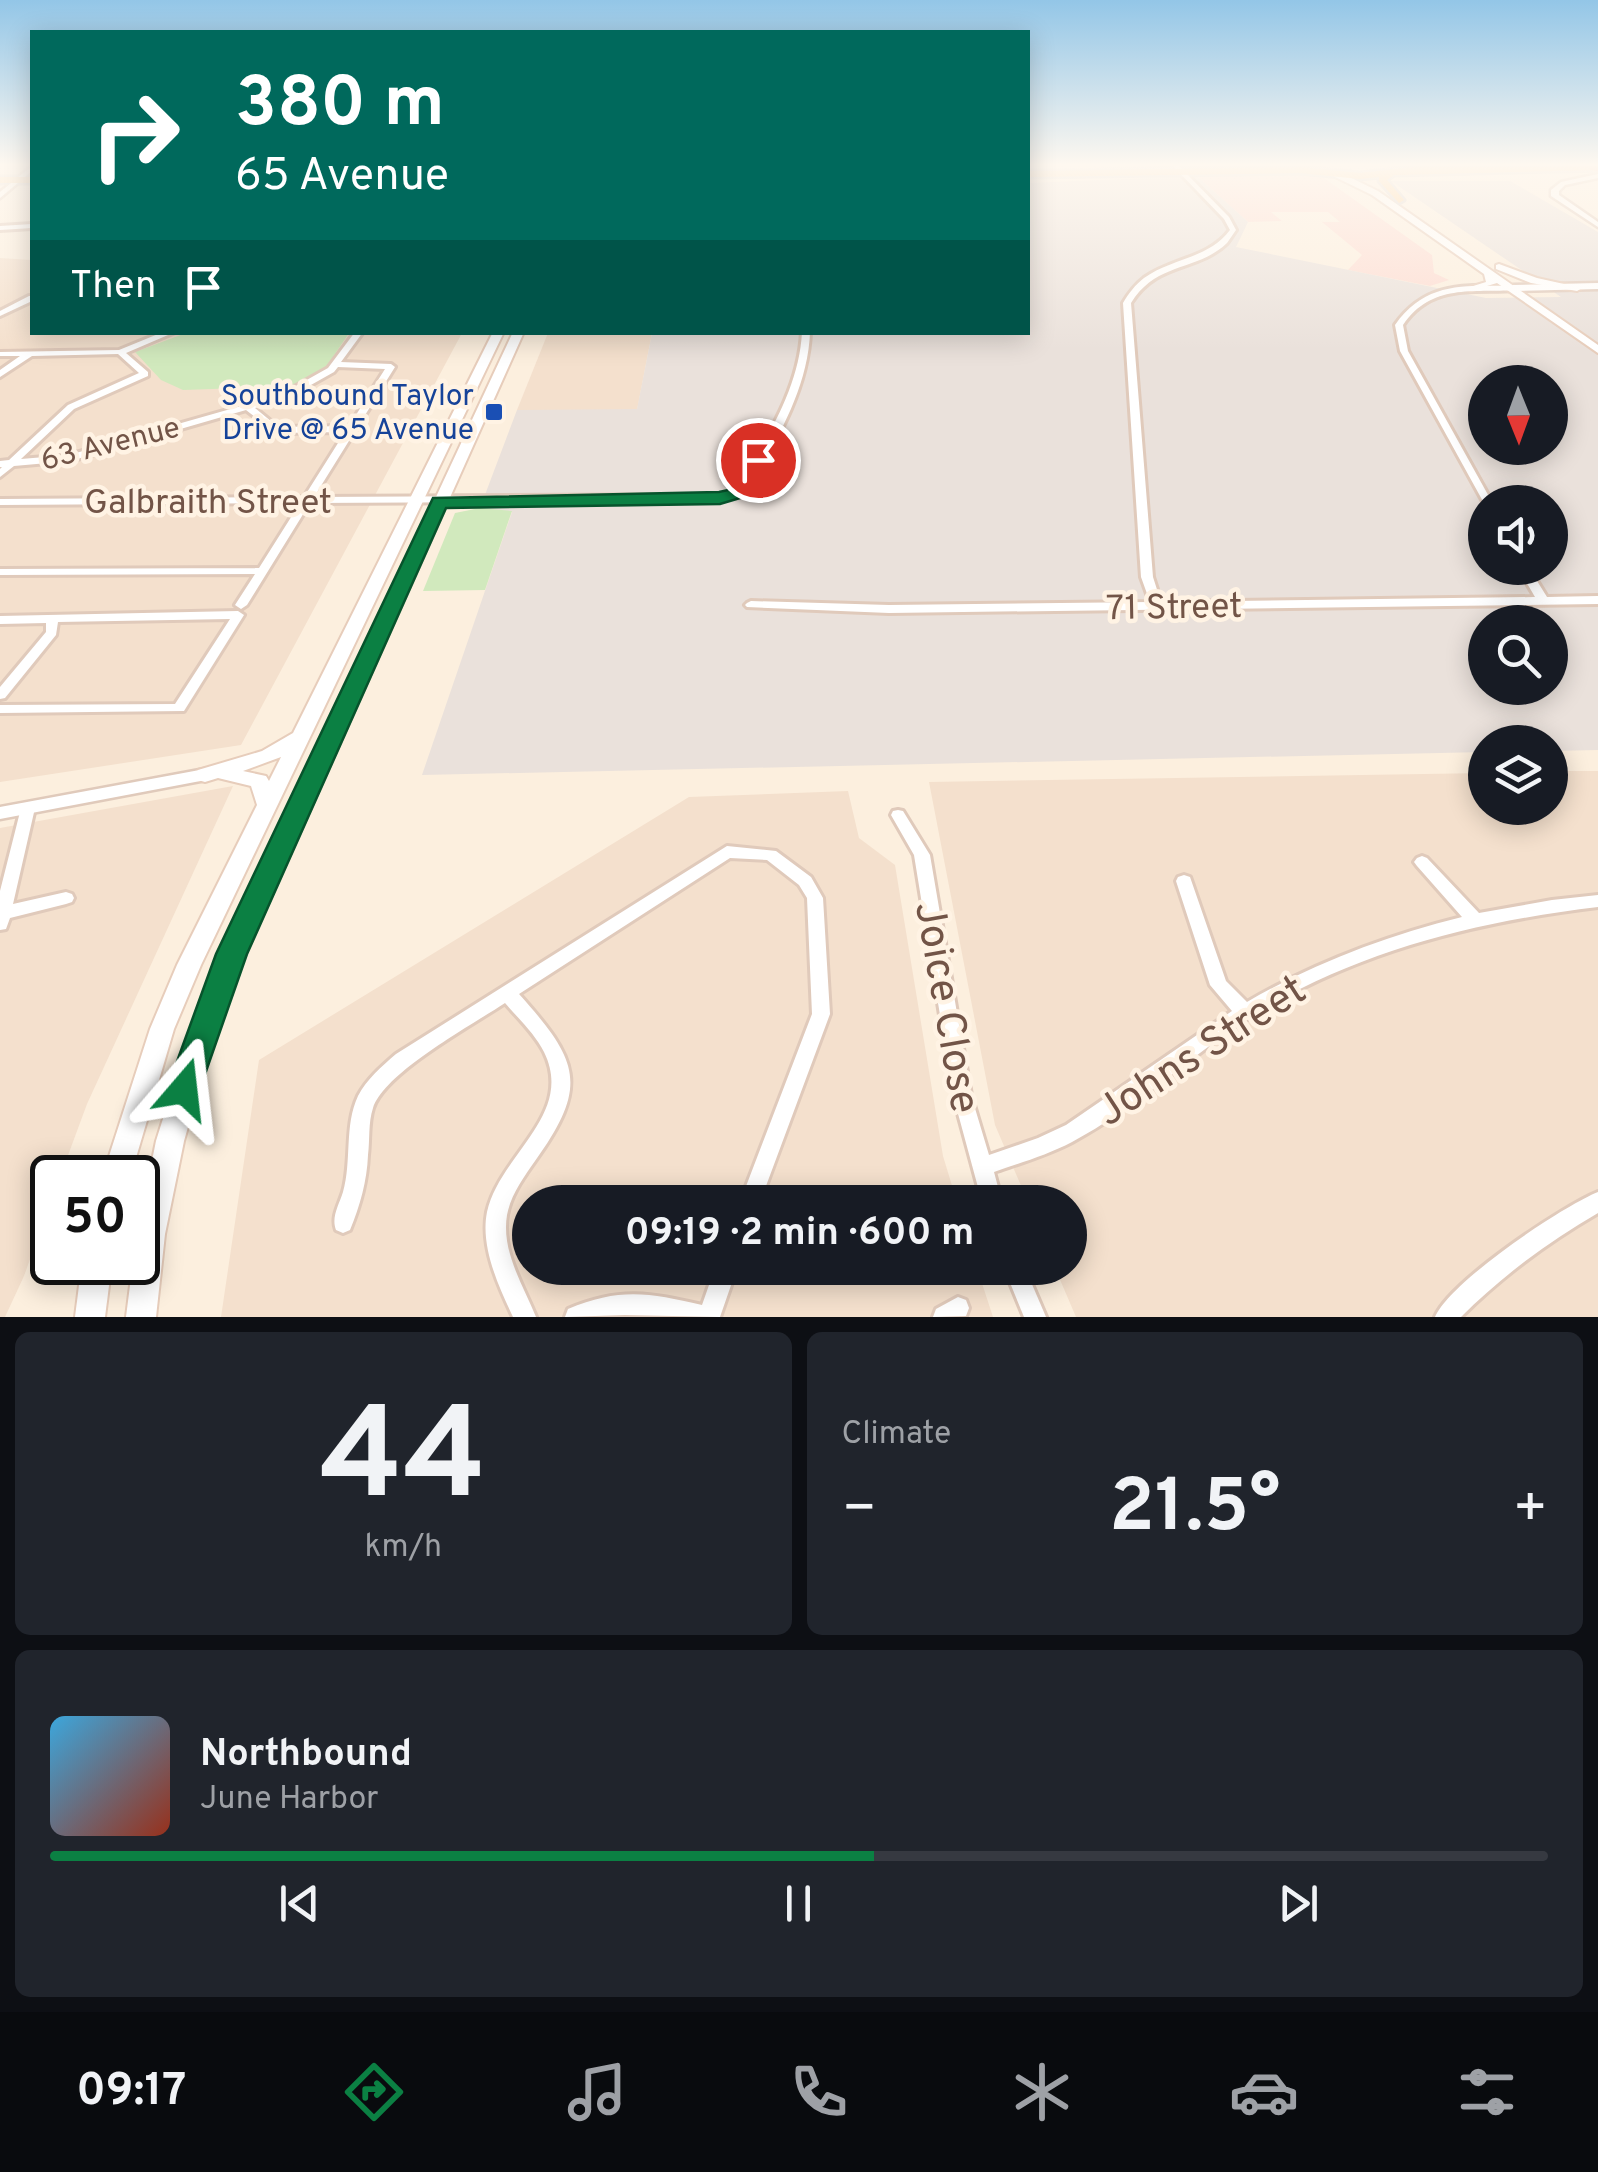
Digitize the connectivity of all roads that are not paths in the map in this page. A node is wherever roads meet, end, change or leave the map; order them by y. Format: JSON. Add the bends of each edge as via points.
{"nodes":[{"id":1,"x":1232,"y":227,"type":"edge"},
{"id":2,"x":1427,"y":227,"type":"edge"},
{"id":3,"x":1437,"y":227,"type":"edge"},
{"id":4,"x":1494,"y":269,"type":"junction"},
{"id":5,"x":1598,"y":286,"type":"edge"},
{"id":6,"x":1474,"y":288,"type":"junction"},
{"id":7,"x":1513,"y":288,"type":"junction"},
{"id":8,"x":1528,"y":288,"type":"junction"},
{"id":9,"x":1577,"y":288,"type":"junction"},
{"id":10,"x":30,"y":299,"type":"edge"},
{"id":11,"x":18,"y":308,"type":"junction"},
{"id":12,"x":30,"y":308,"type":"edge"},
{"id":13,"x":0,"y":314,"type":"edge"},
{"id":14,"x":164,"y":335,"type":"edge"},
{"id":15,"x":358,"y":335,"type":"edge"},
{"id":16,"x":497,"y":335,"type":"edge"},
{"id":17,"x":517,"y":335,"type":"edge"},
{"id":18,"x":806,"y":335,"type":"edge"},
{"id":19,"x":1598,"y":339,"type":"edge"},
{"id":20,"x":1598,"y":350,"type":"edge"},
{"id":21,"x":120,"y":352,"type":"junction"},
{"id":22,"x":31,"y":353,"type":"junction"},
{"id":23,"x":0,"y":354,"type":"edge"},
{"id":24,"x":336,"y":364,"type":"junction"},
{"id":25,"x":0,"y":374,"type":"edge"},
{"id":26,"x":248,"y":407,"type":"junction"},
{"id":27,"x":352,"y":429,"type":"junction"},
{"id":28,"x":5,"y":464,"type":"edge"},
{"id":29,"x":0,"y":474,"type":"edge"},
{"id":30,"x":1478,"y":485,"type":"edge"},
{"id":31,"x":0,"y":502,"type":"edge"},
{"id":32,"x":428,"y":502,"type":"junction"},
{"id":33,"x":304,"y":503,"type":"junction"},
{"id":34,"x":262,"y":571,"type":"junction"},
{"id":35,"x":0,"y":572,"type":"edge"},
{"id":36,"x":1534,"y":585,"type":"edge"},
{"id":37,"x":1598,"y":600,"type":"edge"},
{"id":38,"x":1543,"y":601,"type":"junction"},
{"id":39,"x":241,"y":605,"type":"dead end"},
{"id":40,"x":750,"y":605,"type":"dead end"},
{"id":41,"x":1157,"y":606,"type":"junction"},
{"id":42,"x":0,"y":620,"type":"edge"},
{"id":43,"x":52,"y":623,"type":"junction"},
{"id":44,"x":0,"y":695,"type":"edge"},
{"id":45,"x":0,"y":709,"type":"edge"},
{"id":46,"x":297,"y":738,"type":"junction"},
{"id":47,"x":204,"y":775,"type":"junction"},
{"id":48,"x":266,"y":803,"type":"junction"},
{"id":49,"x":28,"y":808,"type":"junction"},
{"id":50,"x":0,"y":814,"type":"edge"},
{"id":51,"x":898,"y":815,"type":"dead end"},
{"id":52,"x":1422,"y":862,"type":"dead end"},
{"id":53,"x":1184,"y":881,"type":"dead end"},
{"id":54,"x":66,"y":898,"type":"dead end"},
{"id":55,"x":1598,"y":901,"type":"edge"},
{"id":56,"x":1,"y":919,"type":"edge"},
{"id":57,"x":1475,"y":920,"type":"junction"},
{"id":58,"x":506,"y":993,"type":"junction"},
{"id":59,"x":1245,"y":1012,"type":"junction"},
{"id":60,"x":123,"y":1155,"type":"edge"},
{"id":61,"x":981,"y":1167,"type":"junction"},
{"id":62,"x":756,"y":1185,"type":"edge"},
{"id":63,"x":987,"y":1185,"type":"edge"},
{"id":64,"x":1598,"y":1202,"type":"edge"},
{"id":65,"x":342,"y":1223,"type":"dead end"},
{"id":66,"x":94,"y":1285,"type":"edge"},
{"id":67,"x":720,"y":1285,"type":"edge"},
{"id":68,"x":1023,"y":1285,"type":"edge"},
{"id":69,"x":90,"y":1317,"type":"edge"},
{"id":70,"x":141,"y":1317,"type":"edge"},
{"id":71,"x":525,"y":1317,"type":"edge"},
{"id":72,"x":576,"y":1317,"type":"edge"},
{"id":73,"x":708,"y":1317,"type":"edge"},
{"id":74,"x":1035,"y":1317,"type":"edge"},
{"id":75,"x":1446,"y":1317,"type":"edge"}],
"edges":[{"from":1,"to":41,"type":"street","via":[[1214,248],[1146,278],[1127,302],[1147,577]]},
{"from":2,"to":4,"type":"main road"},
{"from":3,"to":4,"type":"main road"},
{"from":4,"to":6,"type":"main road","via":[[1492,283]]},
{"from":4,"to":7,"type":"main road"},
{"from":4,"to":8,"type":"main road"},
{"from":4,"to":9,"type":"main road"},
{"from":5,"to":9,"type":"street"},
{"from":6,"to":7,"type":"street"},
{"from":6,"to":30,"type":"street","via":[[1428,297],[1408,310],[1399,330],[1404,351]]},
{"from":7,"to":8,"type":"street"},
{"from":7,"to":20,"type":"main road"},
{"from":8,"to":9,"type":"street"},
{"from":8,"to":19,"type":"main road"},
{"from":10,"to":11,"type":"street"},
{"from":11,"to":12,"type":"street"},
{"from":11,"to":13,"type":"street"},
{"from":14,"to":21,"type":"street"},
{"from":15,"to":24,"type":"street","name":"63 Avenue"},
{"from":16,"to":32,"type":"main road"},
{"from":17,"to":32,"type":"main road"},
{"from":18,"to":32,"type":"street","name":"Galbraith Street","via":[[791,394],[741,492],[720,498]]},
{"from":21,"to":22,"type":"street"},
{"from":21,"to":28,"type":"street","via":[[145,374],[71,407]]},
{"from":22,"to":23,"type":"street"},
{"from":22,"to":25,"type":"street"},
{"from":24,"to":26,"type":"street","name":"63 Avenue","via":[[312,384]]},
{"from":24,"to":27,"type":"street","via":[[392,367]]},
{"from":26,"to":27,"type":"street","via":[[276,430]]},
{"from":26,"to":28,"type":"street","name":"63 Avenue","via":[[70,458]]},
{"from":27,"to":33,"type":"street"},
{"from":28,"to":29,"type":"street"},
{"from":31,"to":33,"type":"street","name":"Galbraith Street"},
{"from":32,"to":33,"type":"street","name":"Galbraith Street"},
{"from":32,"to":46,"type":"main road"},
{"from":32,"to":70,"type":"main road","via":[[210,1007],[170,1141]]},
{"from":33,"to":34,"type":"street"},
{"from":34,"to":35,"type":"street"},
{"from":34,"to":39,"type":"street"},
{"from":36,"to":38,"type":"street"},
{"from":37,"to":38,"type":"street","name":"71 Street"},
{"from":38,"to":41,"type":"street","name":"71 Street"},
{"from":40,"to":41,"type":"street","name":"71 Street"},
{"from":42,"to":43,"type":"street"},
{"from":43,"to":44,"type":"street","via":[[52,632]]},
{"from":43,"to":45,"type":"street","via":[[78,616],[238,614],[179,708]]},
{"from":46,"to":47,"type":"main road","via":[[269,756]]},
{"from":46,"to":48,"type":"main road"},
{"from":47,"to":48,"type":"main road","via":[[254,778]]},
{"from":47,"to":49,"type":"street"},
{"from":48,"to":60,"type":"main road","via":[[162,1029]]},
{"from":49,"to":50,"type":"street"},
{"from":49,"to":56,"type":"street"},
{"from":51,"to":61,"type":"street","name":"Joice Close","via":[[922,855],[962,1095]]},
{"from":52,"to":57,"type":"street"},
{"from":53,"to":59,"type":"street","via":[[1219,985]]},
{"from":54,"to":56,"type":"street"},
{"from":55,"to":57,"type":"street","name":"Johns Street"},
{"from":57,"to":59,"type":"street","name":"Johns Street","via":[[1354,958]]},
{"from":58,"to":62,"type":"street","via":[[727,852],[771,855],[806,881],[815,898],[821,1014]]},
{"from":58,"to":65,"type":"street","via":[[374,1084],[360,1111],[356,1179]]},
{"from":58,"to":71,"type":"street","via":[[552,1048],[562,1082],[556,1117],[497,1214],[504,1280]]},
{"from":59,"to":61,"type":"street","name":"Johns Street","via":[[1072,1132]]},
{"from":61,"to":63,"type":"street","name":"Joice Close"},
{"from":64,"to":75,"type":"street","via":[[1529,1243]]},
{"from":66,"to":69,"type":"main road"},
{"from":67,"to":73,"type":"street"},
{"from":68,"to":74,"type":"street"},
{"from":72,"to":73,"type":"street","via":[[641,1302]]}]}
